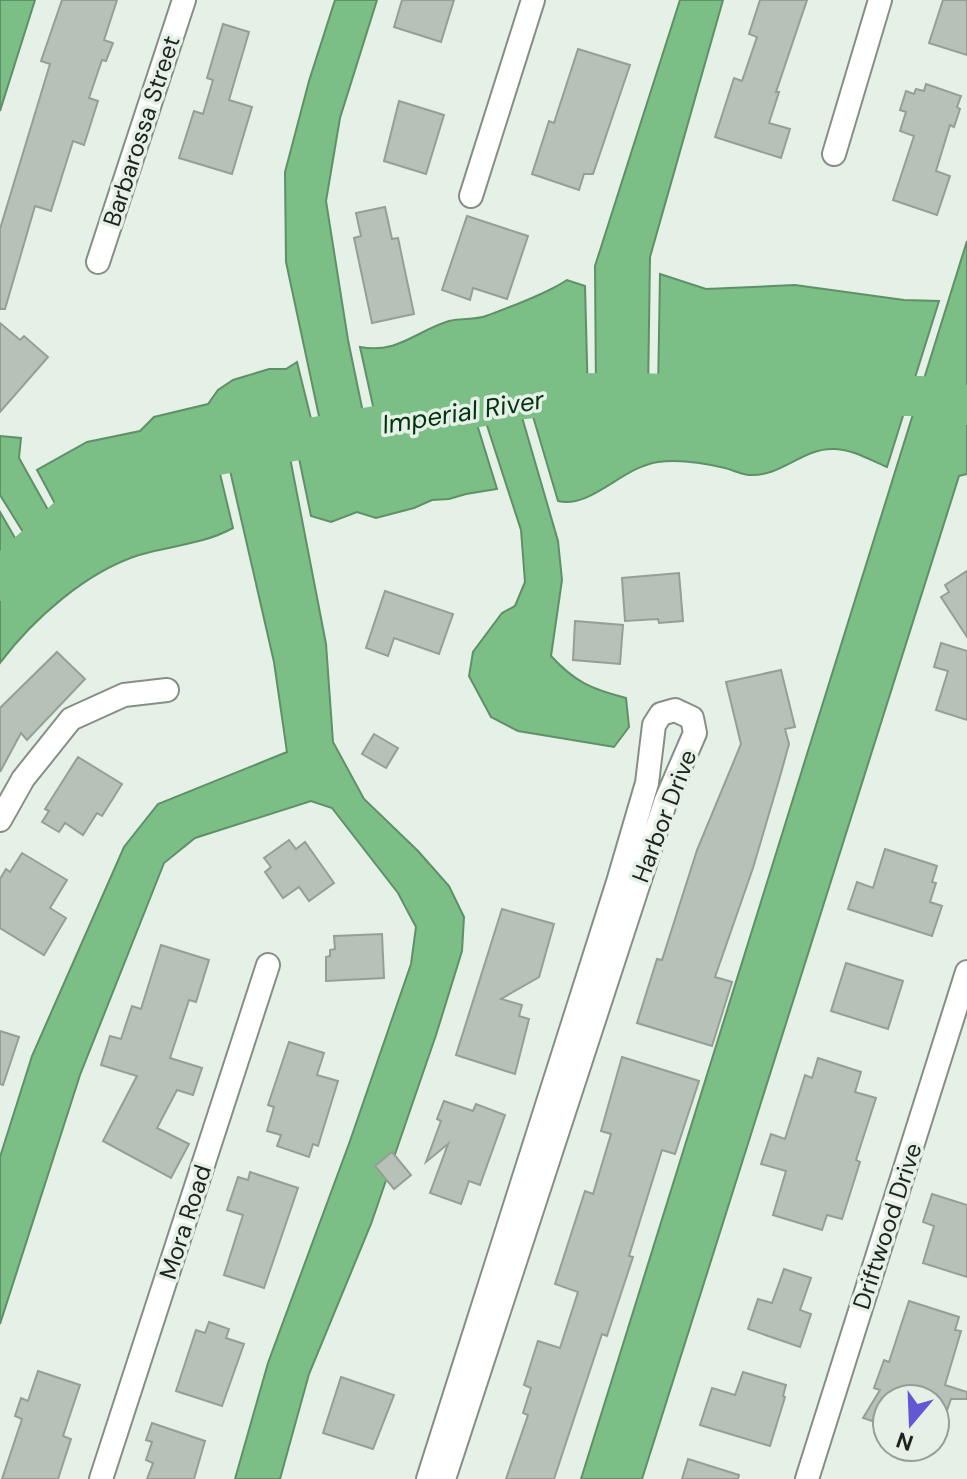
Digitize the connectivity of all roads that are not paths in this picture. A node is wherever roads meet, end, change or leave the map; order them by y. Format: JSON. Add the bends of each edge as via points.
{"nodes":[{"id":1,"x":184,"y":0,"type":"edge"},
{"id":2,"x":533,"y":0,"type":"edge"},
{"id":3,"x":880,"y":0,"type":"edge"},
{"id":4,"x":834,"y":154,"type":"dead end"},
{"id":5,"x":471,"y":196,"type":"dead end"},
{"id":6,"x":98,"y":262,"type":"dead end"},
{"id":7,"x":167,"y":690,"type":"dead end"},
{"id":8,"x":0,"y":820,"type":"edge"},
{"id":9,"x":268,"y":965,"type":"dead end"},
{"id":10,"x":966,"y":976,"type":"edge"},
{"id":11,"x":101,"y":1479,"type":"edge"},
{"id":12,"x":428,"y":1479,"type":"edge"},
{"id":13,"x":444,"y":1479,"type":"edge"},
{"id":14,"x":807,"y":1479,"type":"edge"}],
"edges":[{"from":1,"to":6,"type":"street","name":"Barbarossa Street"},
{"from":2,"to":5,"type":"street"},
{"from":3,"to":4,"type":"street"},
{"from":7,"to":8,"type":"street","via":[[124,695],[71,719],[23,779]]},
{"from":9,"to":11,"type":"street","name":"Mora Road"},
{"from":10,"to":14,"type":"street","name":"Driftwood Drive"},
{"from":12,"to":13,"type":"street","name":"Harbor Drive","via":[[618,882],[647,783],[654,725],[661,714],[675,710],[692,718],[695,733],[666,800]]}]}
